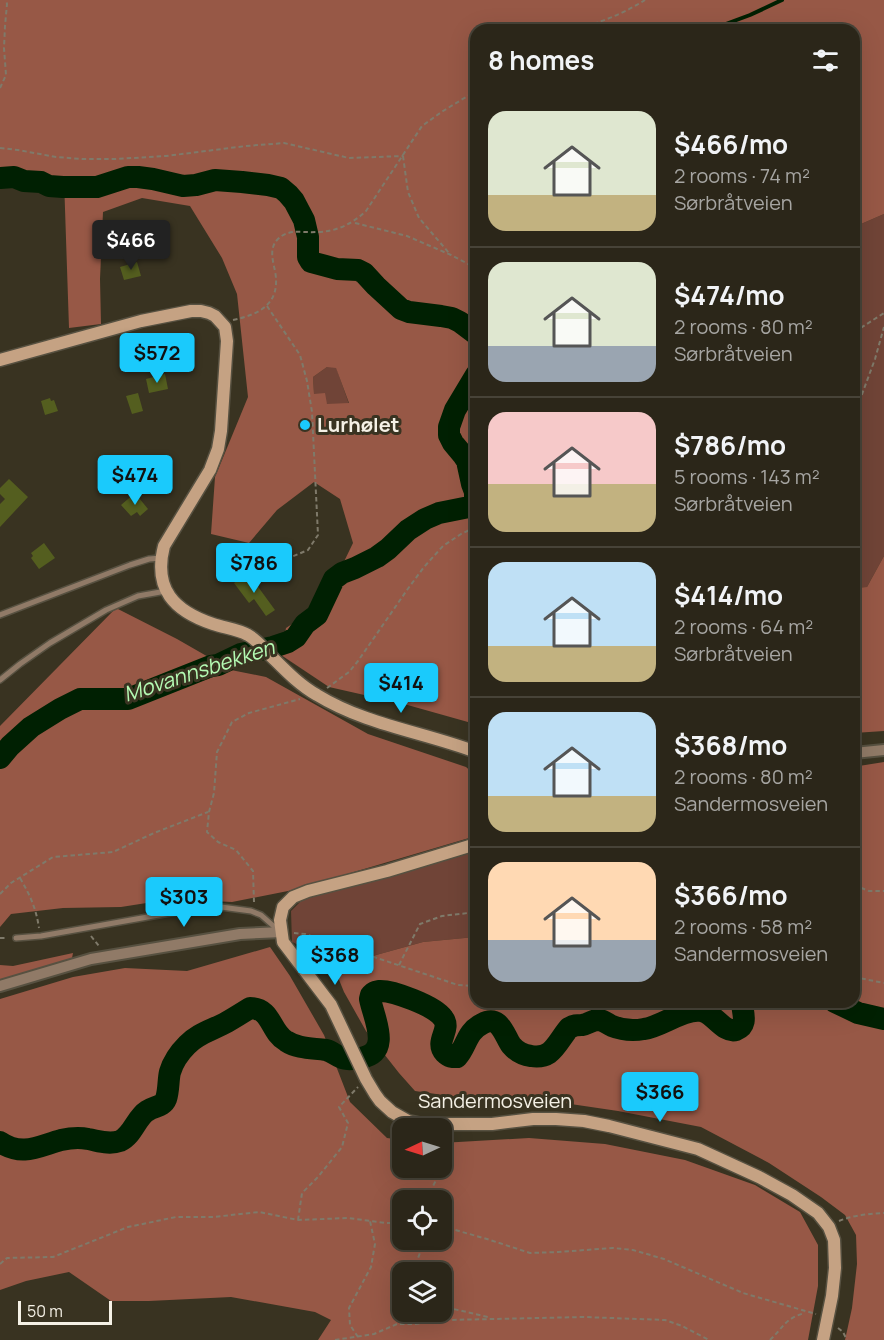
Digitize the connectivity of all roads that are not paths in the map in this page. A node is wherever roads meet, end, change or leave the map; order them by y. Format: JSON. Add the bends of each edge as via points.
{"nodes":[{"id":1,"x":0,"y":360,"type":"edge"},
{"id":2,"x":161,"y":558,"type":"junction"},
{"id":3,"x":166,"y":591,"type":"junction"},
{"id":4,"x":0,"y":615,"type":"edge"},
{"id":5,"x":0,"y":680,"type":"edge"},
{"id":6,"x":470,"y":750,"type":"edge"},
{"id":7,"x":884,"y":750,"type":"edge"},
{"id":8,"x":860,"y":752,"type":"edge"},
{"id":9,"x":470,"y":846,"type":"edge"},
{"id":10,"x":282,"y":932,"type":"junction"},
{"id":11,"x":16,"y":938,"type":"dead end"},
{"id":12,"x":0,"y":986,"type":"edge"},
{"id":13,"x":823,"y":1340,"type":"edge"}],
"edges":[{"from":1,"to":2,"type":"street","via":[[176,313],[201,311],[222,322],[228,341],[218,449]]},
{"from":2,"to":3,"type":"street"},
{"from":2,"to":4,"type":"lane","via":[[130,565]]},
{"from":3,"to":5,"type":"lane","via":[[138,596],[106,610],[44,647]]},
{"from":3,"to":6,"type":"street","via":[[194,617],[243,632],[317,695],[385,725]]},
{"from":7,"to":8,"type":"street"},
{"from":9,"to":10,"type":"street","via":[[293,897],[283,907]]},
{"from":10,"to":11,"type":"lane","via":[[255,913],[221,907]]},
{"from":10,"to":12,"type":"street","via":[[240,934],[105,956]]},
{"from":10,"to":13,"type":"street","name":"Sandermosveien","via":[[288,950],[331,1005],[380,1101],[408,1121],[584,1121],[698,1149],[759,1177],[818,1213],[834,1240],[836,1268]]}]}
